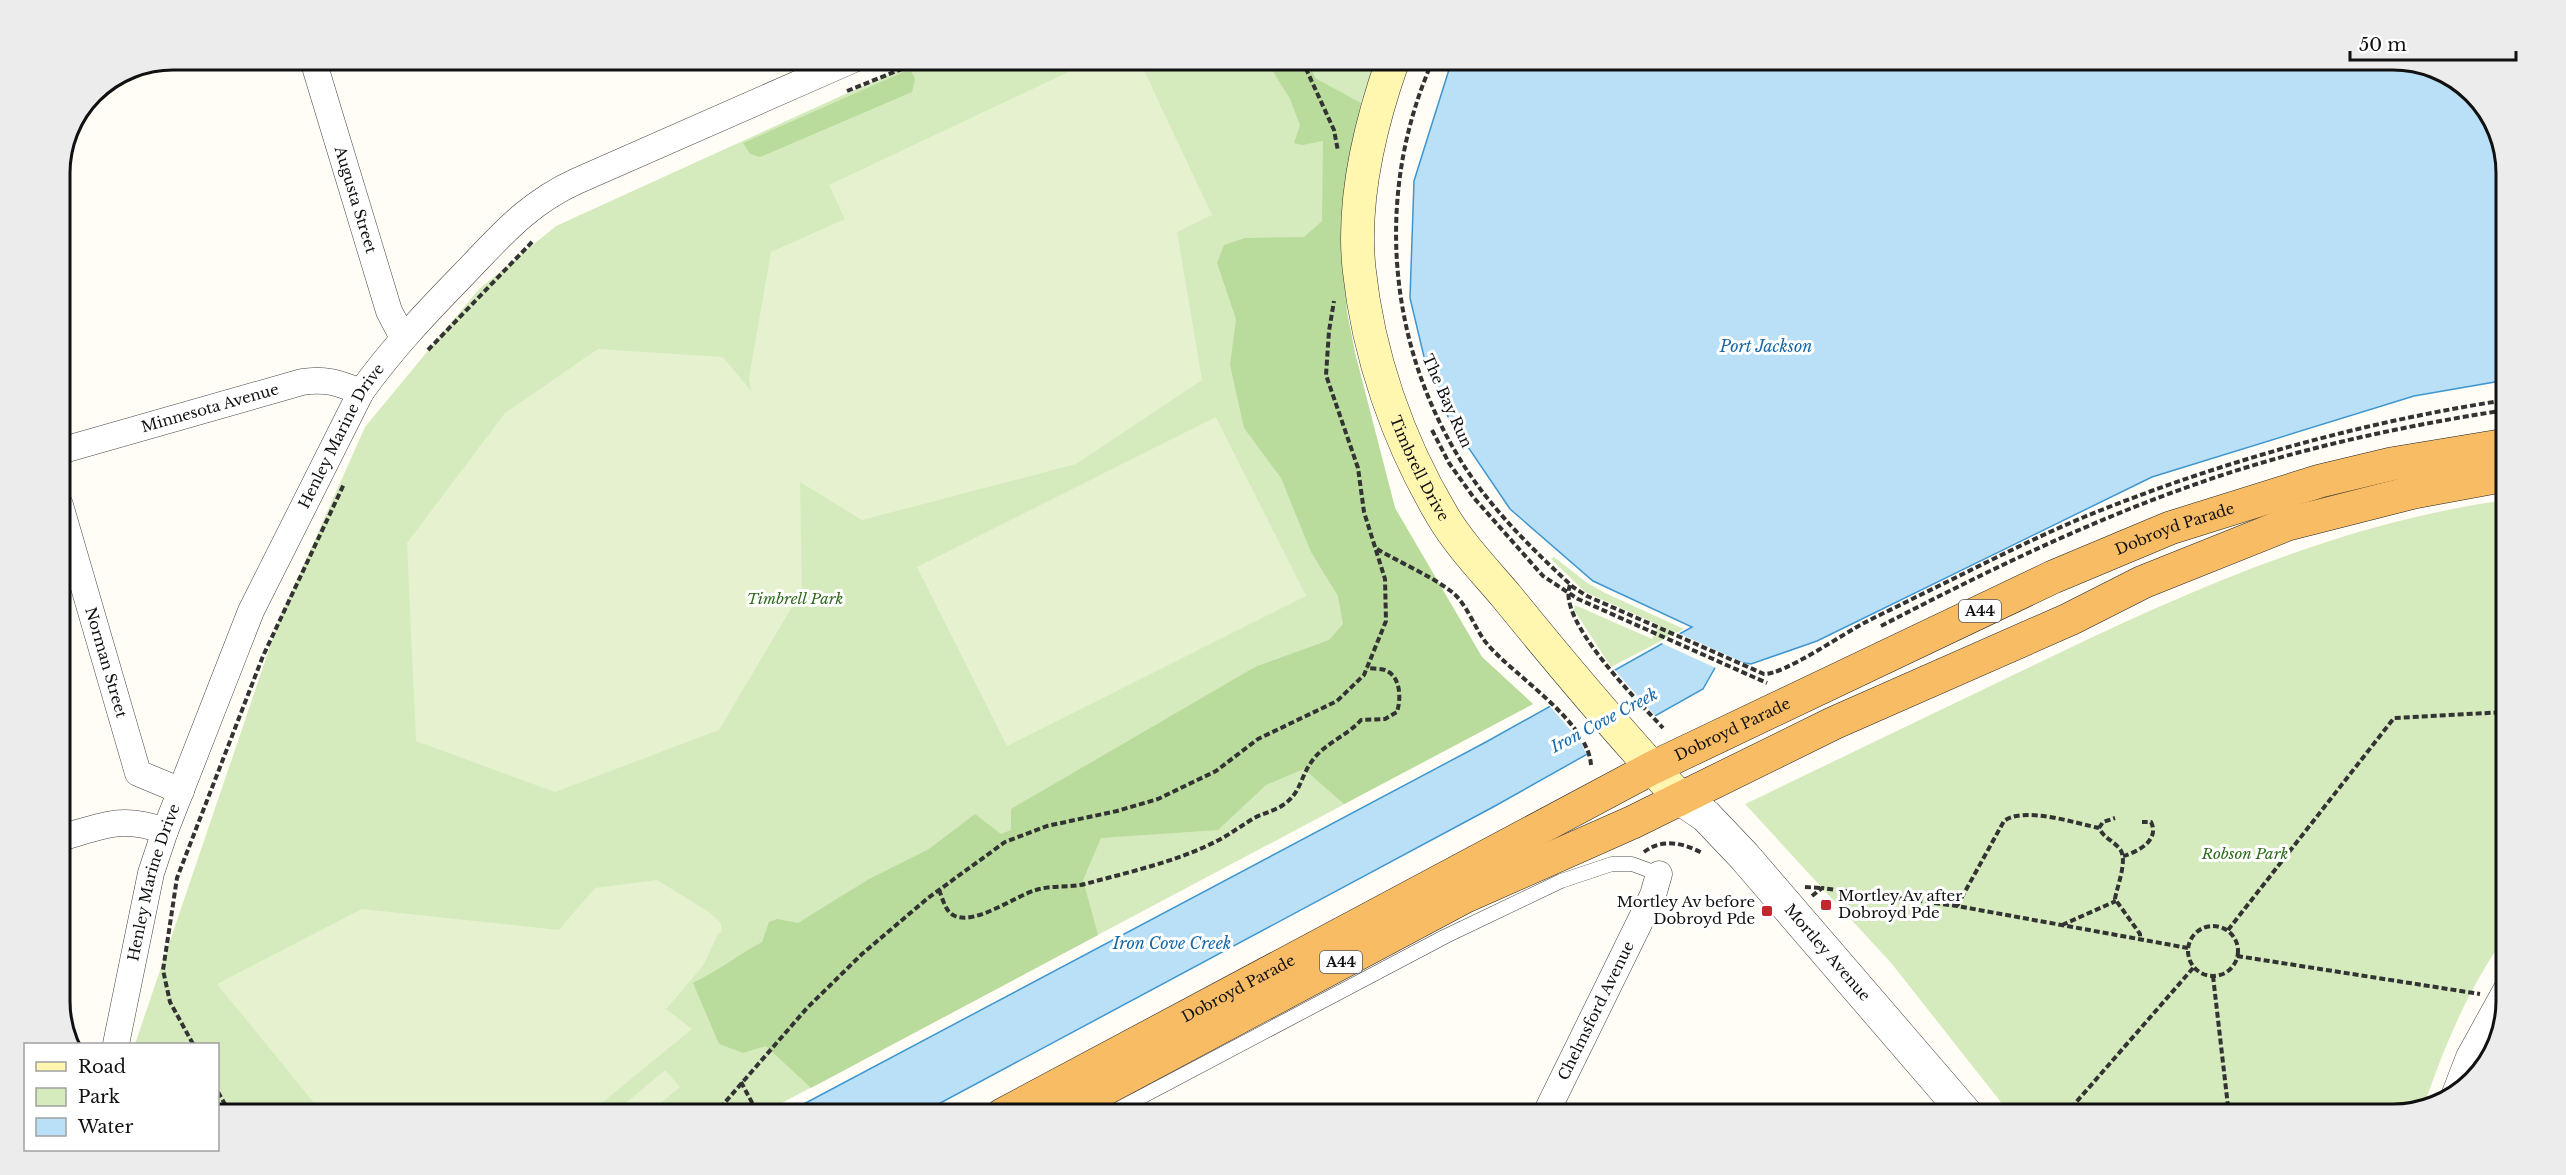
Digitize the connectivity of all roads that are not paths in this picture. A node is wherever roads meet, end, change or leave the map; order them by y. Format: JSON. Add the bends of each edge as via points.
{"nodes":[{"id":1,"x":316,"y":70,"type":"edge"},
{"id":2,"x":829,"y":70,"type":"edge"},
{"id":3,"x":1390,"y":70,"type":"edge"},
{"id":4,"x":403,"y":338,"type":"junction"},
{"id":5,"x":361,"y":392,"type":"junction"},
{"id":6,"x":2495,"y":447,"type":"edge"},
{"id":7,"x":71,"y":448,"type":"edge"},
{"id":8,"x":2495,"y":477,"type":"edge"},
{"id":9,"x":71,"y":543,"type":"edge"},
{"id":10,"x":1642,"y":756,"type":"junction"},
{"id":11,"x":182,"y":791,"type":"junction"},
{"id":12,"x":1681,"y":799,"type":"junction"},
{"id":13,"x":165,"y":831,"type":"junction"},
{"id":14,"x":71,"y":835,"type":"edge"},
{"id":15,"x":1659,"y":874,"type":"joint"},
{"id":16,"x":2495,"y":1012,"type":"edge"},
{"id":17,"x":116,"y":1043,"type":"edge"},
{"id":18,"x":2461,"y":1078,"type":"edge"},
{"id":19,"x":1020,"y":1105,"type":"edge"},
{"id":20,"x":1075,"y":1105,"type":"edge"},
{"id":21,"x":1126,"y":1105,"type":"edge"},
{"id":22,"x":1550,"y":1105,"type":"edge"},
{"id":23,"x":1958,"y":1105,"type":"edge"}],
"edges":[{"from":1,"to":4,"type":"street","name":"Augusta Street","via":[[389,311]]},
{"from":2,"to":4,"type":"street","name":"Henley Marine Drive","via":[[540,199]]},
{"from":3,"to":10,"type":"main road","name":"Timbrell Drive","via":[[1366,153],[1359,267],[1379,371],[1396,423],[1443,518],[1573,679]]},
{"from":4,"to":5,"type":"street","name":"Henley Marine Drive"},
{"from":5,"to":7,"type":"street","name":"Minnesota Avenue","via":[[334,381],[302,382]]},
{"from":5,"to":11,"type":"street","name":"Henley Marine Drive","via":[[251,611]]},
{"from":6,"to":10,"type":"highway","name":"Dobroyd Parade","number":"A44","via":[[2391,464],[2320,481],[2170,528]]},
{"from":8,"to":12,"type":"highway","name":"Dobroyd Parade","number":"A44","via":[[2414,492],[2288,524],[2144,582],[2070,619],[1834,723]]},
{"from":9,"to":11,"type":"street","name":"Norman Street","via":[[138,773]]},
{"from":10,"to":12,"type":"main road","name":"Timbrell Drive"},
{"from":10,"to":19,"type":"highway","name":"Dobroyd Parade","number":"A44"},
{"from":11,"to":13,"type":"street","name":"Henley Marine Drive"},
{"from":12,"to":20,"type":"highway","name":"Dobroyd Parade","number":"A44","via":[[1464,897]]},
{"from":12,"to":23,"type":"street","name":"Mortley Avenue","via":[[1706,816]]},
{"from":13,"to":14,"type":"street","via":[[136,821]]},
{"from":13,"to":17,"type":"street","name":"Henley Marine Drive","via":[[151,873]]},
{"from":15,"to":21,"type":"lane","via":[[1632,864],[1612,864],[1561,881],[1446,936]]},
{"from":15,"to":22,"type":"street","name":"Chelmsford Avenue","via":[[1653,896]]},
{"from":16,"to":18,"type":"street"}]}
